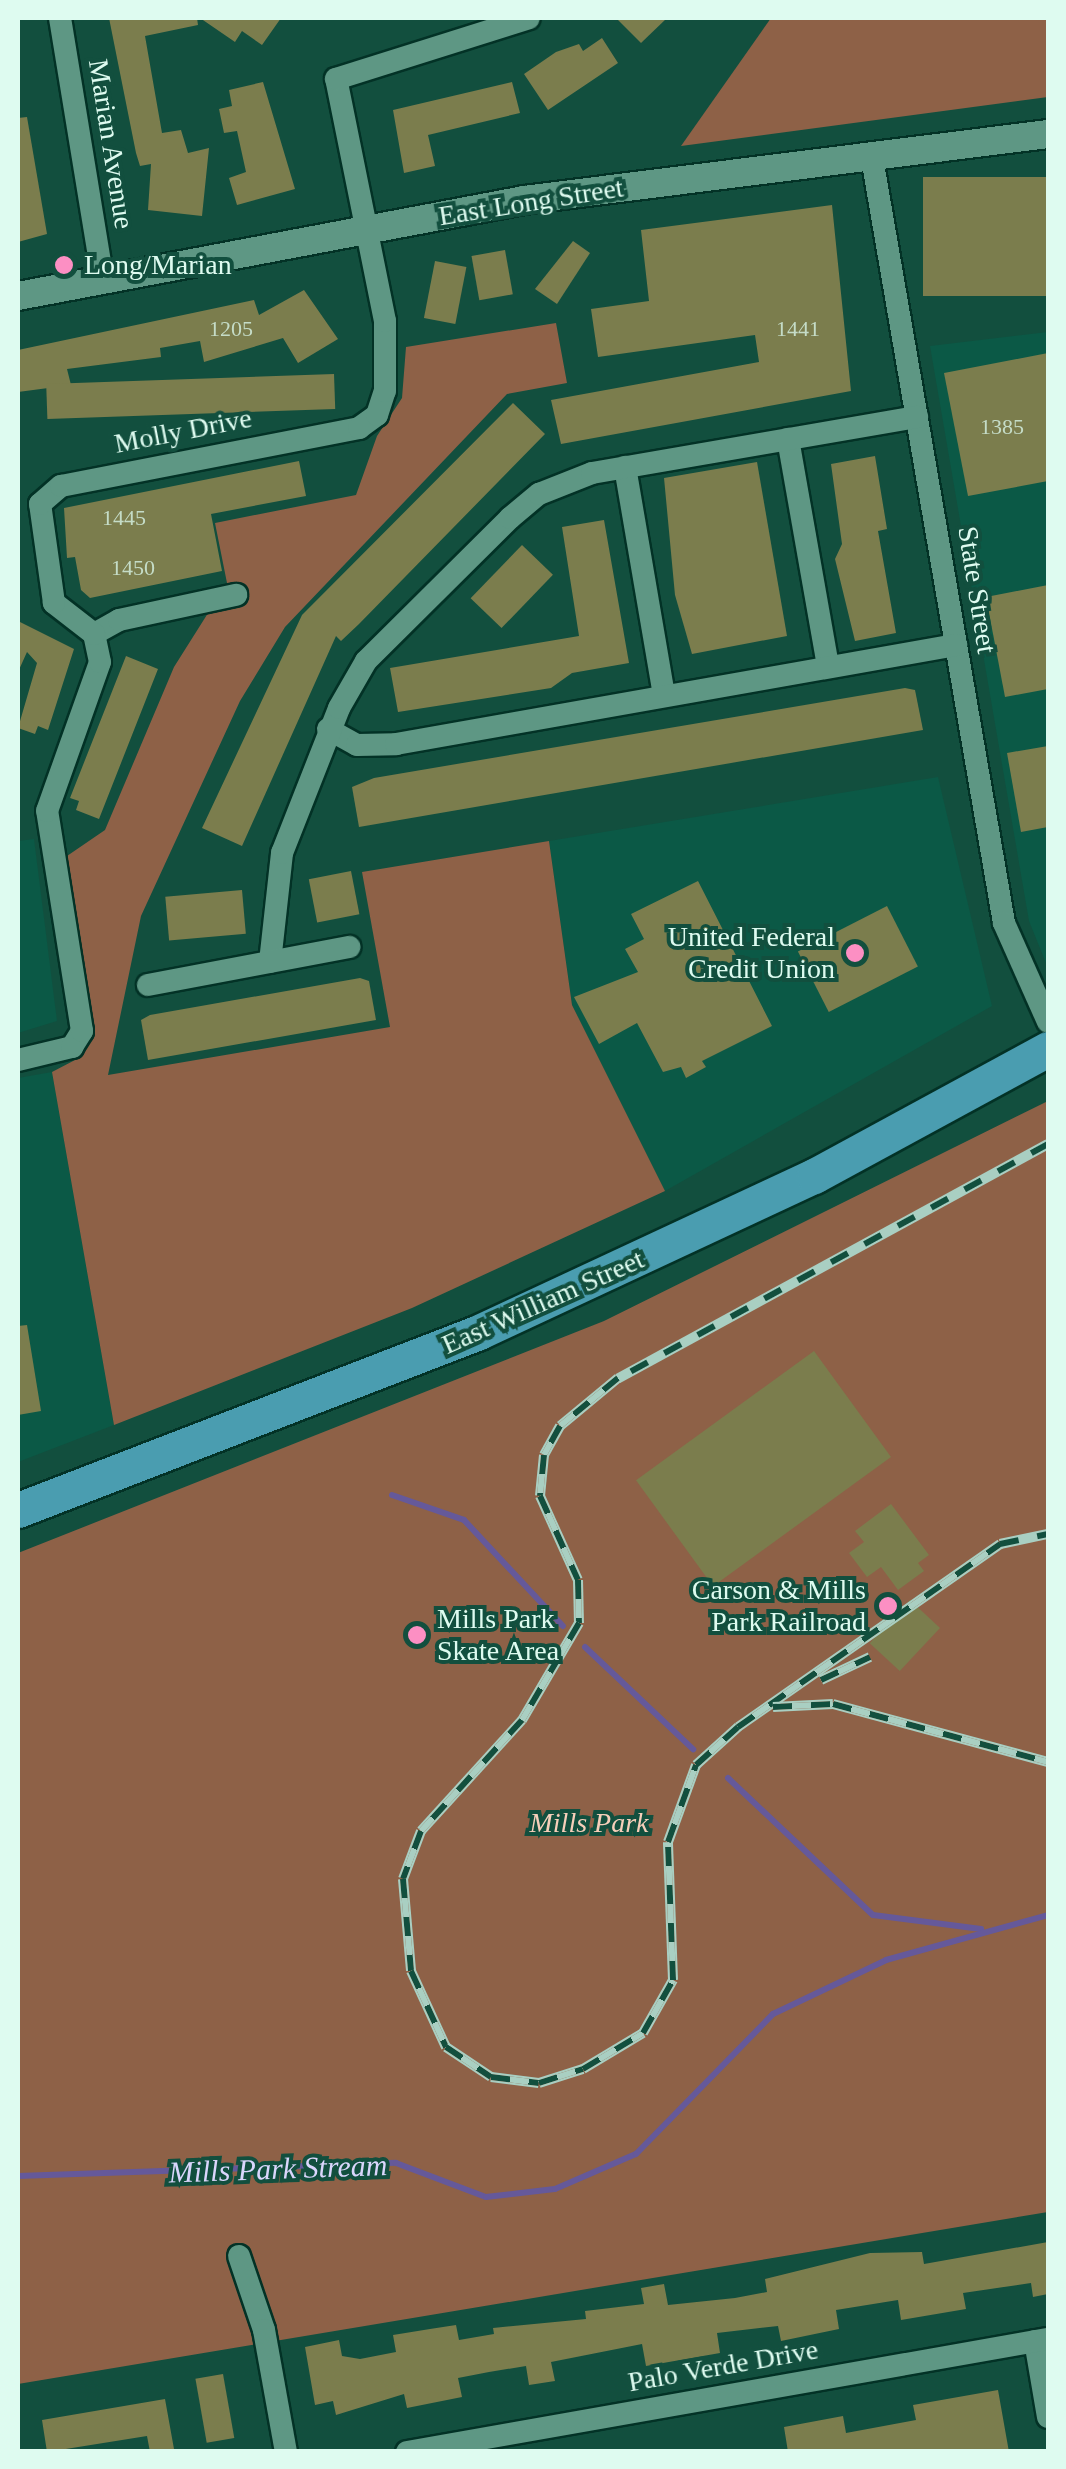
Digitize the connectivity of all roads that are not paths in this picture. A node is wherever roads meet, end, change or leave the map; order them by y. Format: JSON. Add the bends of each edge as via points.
{"nodes":[{"id":1,"x":60,"y":18,"type":"edge"},
{"id":2,"x":529,"y":18,"type":"edge"},
{"id":3,"x":1048,"y":134,"type":"edge"},
{"id":4,"x":872,"y":158,"type":"junction"},
{"id":5,"x":366,"y":231,"type":"junction"},
{"id":6,"x":103,"y":280,"type":"junction"},
{"id":7,"x":18,"y":296,"type":"edge"},
{"id":8,"x":917,"y":417,"type":"junction"},
{"id":9,"x":788,"y":439,"type":"junction"},
{"id":10,"x":624,"y":467,"type":"junction"},
{"id":11,"x":236,"y":595,"type":"dead end"},
{"id":12,"x":94,"y":634,"type":"junction"},
{"id":13,"x":956,"y":645,"type":"junction"},
{"id":14,"x":828,"y":667,"type":"junction"},
{"id":15,"x":664,"y":694,"type":"junction"},
{"id":16,"x":328,"y":729,"type":"junction"},
{"id":17,"x":349,"y":948,"type":"dead end"},
{"id":18,"x":270,"y":962,"type":"junction"},
{"id":19,"x":148,"y":985,"type":"dead end"},
{"id":20,"x":1048,"y":1022,"type":"edge"},
{"id":21,"x":1048,"y":1049,"type":"edge"},
{"id":22,"x":18,"y":1060,"type":"edge"},
{"id":23,"x":18,"y":1510,"type":"edge"},
{"id":24,"x":239,"y":2256,"type":"dead end"},
{"id":25,"x":1042,"y":2340,"type":"edge"},
{"id":26,"x":1048,"y":2417,"type":"edge"},
{"id":27,"x":286,"y":2452,"type":"edge"},
{"id":28,"x":407,"y":2452,"type":"edge"}],
"edges":[{"from":1,"to":6,"type":"street","name":"Marian Avenue"},
{"from":2,"to":5,"type":"street","name":"Molly Drive","via":[[336,79]]},
{"from":3,"to":4,"type":"street","name":"East Long Street"},
{"from":4,"to":5,"type":"street","name":"East Long Street","via":[[524,200]]},
{"from":4,"to":8,"type":"street","name":"State Street"},
{"from":5,"to":6,"type":"street","name":"East Long Street"},
{"from":5,"to":12,"type":"street","name":"Molly Drive","via":[[385,338],[384,402],[368,424],[48,493],[37,517],[51,595],[62,614]]},
{"from":6,"to":7,"type":"street","name":"East Long Street"},
{"from":8,"to":9,"type":"street"},
{"from":8,"to":13,"type":"street","name":"State Street"},
{"from":9,"to":10,"type":"street"},
{"from":9,"to":14,"type":"street"},
{"from":10,"to":15,"type":"street"},
{"from":10,"to":16,"type":"street","via":[[567,480],[510,518],[366,661]]},
{"from":11,"to":12,"type":"street","via":[[119,620]]},
{"from":12,"to":22,"type":"street","via":[[100,662],[47,811],[84,1015],[72,1047]]},
{"from":13,"to":14,"type":"street"},
{"from":13,"to":20,"type":"street","name":"State Street","via":[[1004,923]]},
{"from":14,"to":15,"type":"street"},
{"from":15,"to":16,"type":"street","via":[[396,744],[357,745]]},
{"from":16,"to":18,"type":"street","via":[[282,853]]},
{"from":17,"to":18,"type":"street"},
{"from":18,"to":19,"type":"street"},
{"from":21,"to":23,"type":"main road","name":"East William Street","via":[[814,1176],[496,1325]]},
{"from":24,"to":27,"type":"street","via":[[264,2330]]},
{"from":25,"to":26,"type":"street"},
{"from":25,"to":28,"type":"street","name":"Palo Verde Drive"}]}
